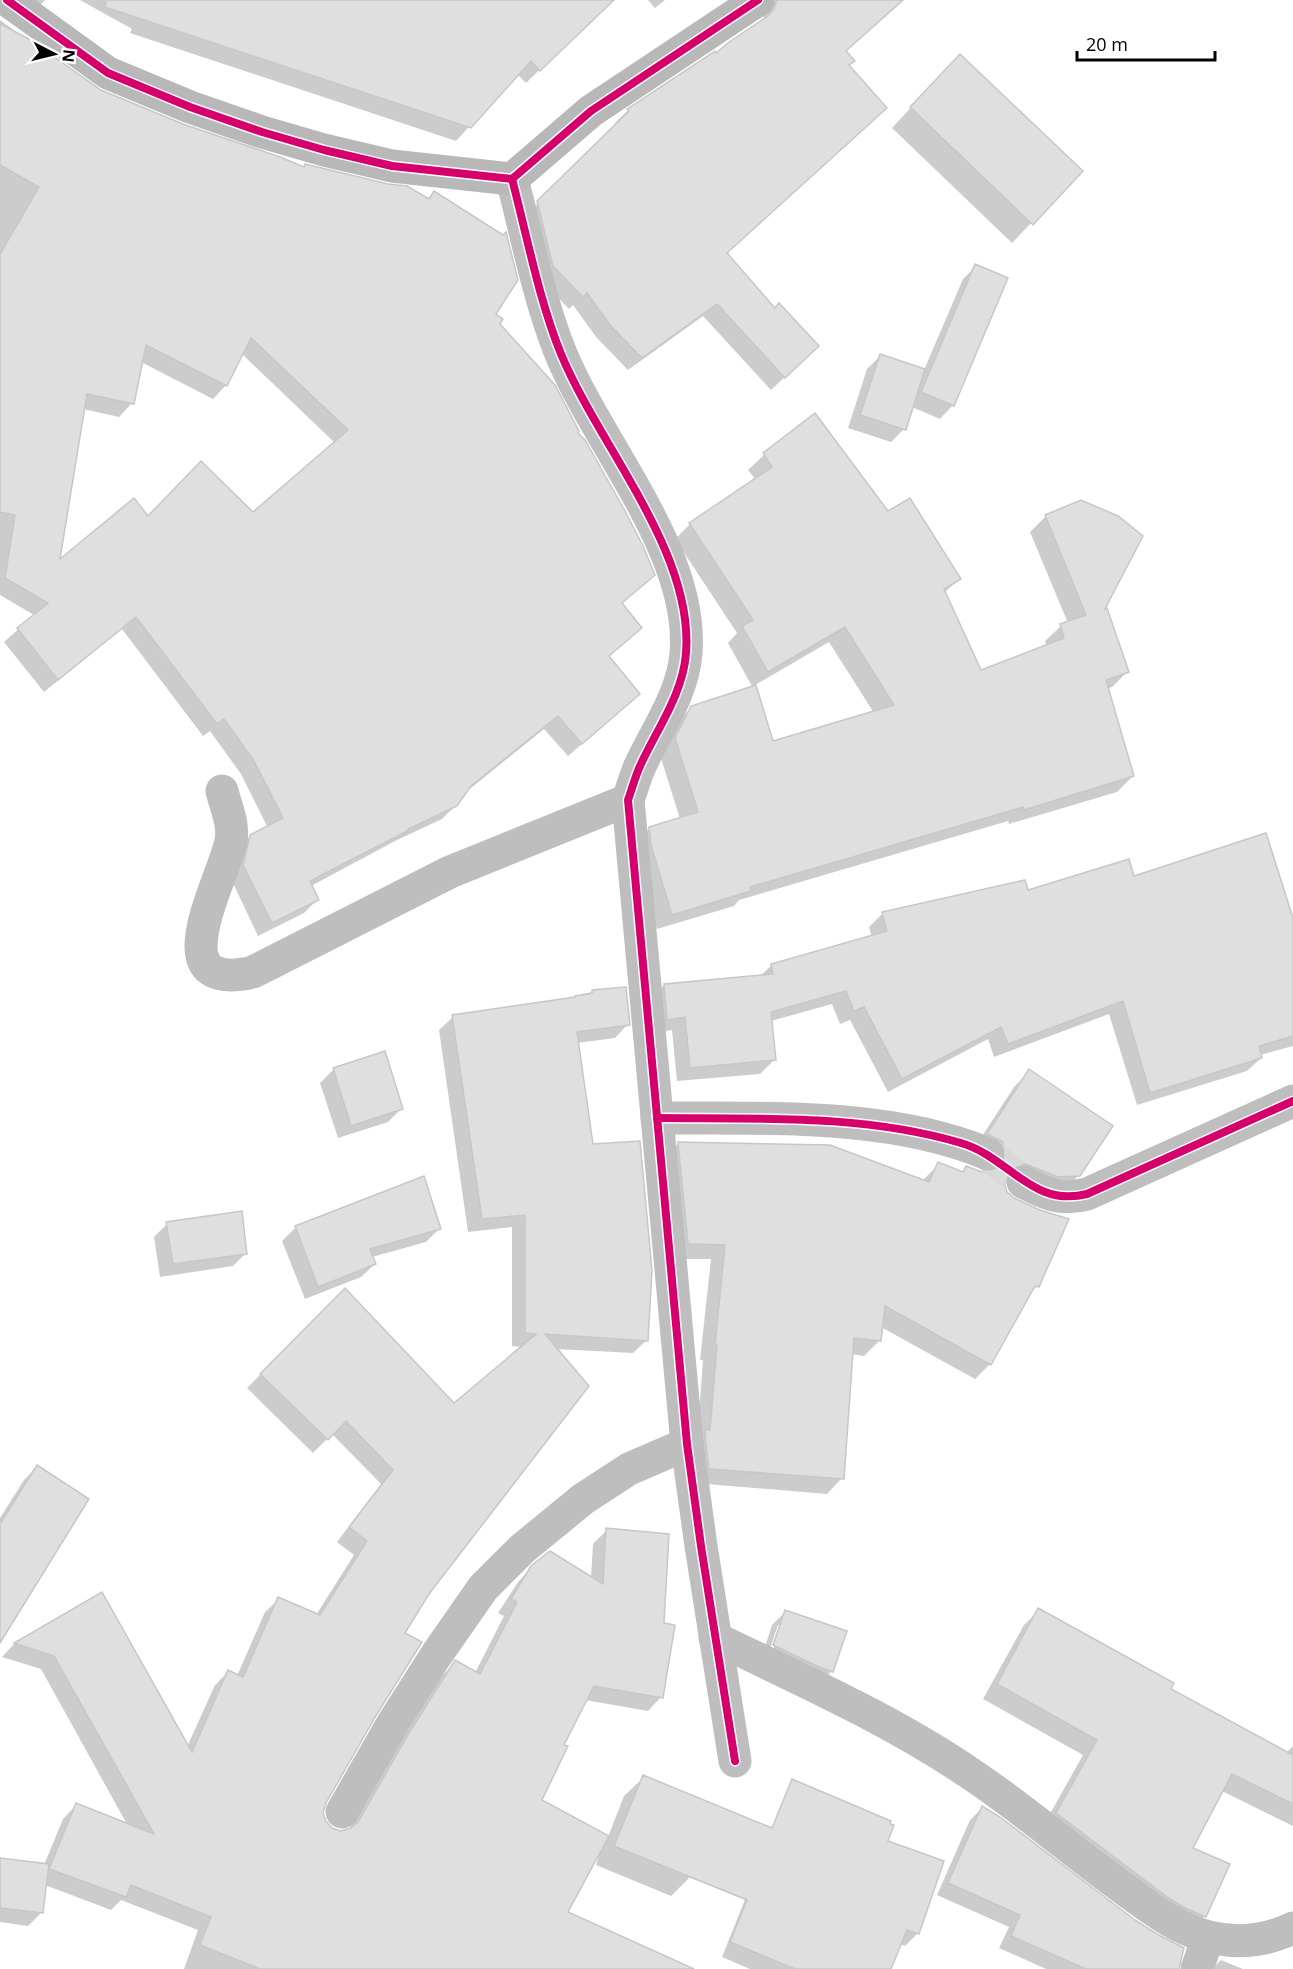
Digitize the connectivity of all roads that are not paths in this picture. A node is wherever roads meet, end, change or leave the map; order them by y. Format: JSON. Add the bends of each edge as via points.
{"nodes":[{"id":1,"x":7,"y":0,"type":"edge"},
{"id":2,"x":758,"y":0,"type":"edge"},
{"id":3,"x":512,"y":179,"type":"junction"},
{"id":4,"x":222,"y":791,"type":"dead end"},
{"id":5,"x":628,"y":800,"type":"junction"},
{"id":6,"x":1293,"y":1101,"type":"edge"},
{"id":7,"x":657,"y":1118,"type":"junction"},
{"id":8,"x":988,"y":1154,"type":"tunnel mouth"},
{"id":9,"x":1023,"y":1182,"type":"tunnel mouth"},
{"id":10,"x":687,"y":1444,"type":"junction"},
{"id":11,"x":715,"y":1638,"type":"junction"},
{"id":12,"x":735,"y":1761,"type":"dead end"},
{"id":13,"x":342,"y":1812,"type":"dead end"},
{"id":14,"x":1293,"y":1928,"type":"edge"},
{"id":15,"x":1208,"y":1937,"type":"junction"},
{"id":16,"x":1197,"y":1969,"type":"edge"}],
"edges":[{"from":1,"to":3,"type":"street","via":[[108,74],[190,107],[272,135],[392,166]]},
{"from":2,"to":3,"type":"street","via":[[591,111]]},
{"from":3,"to":5,"type":"street","via":[[561,353],[585,406],[651,520],[677,580],[687,621],[680,682]]},
{"from":4,"to":5,"type":"street","via":[[231,839],[205,916],[201,949],[204,963],[213,972],[227,976],[253,972],[450,872]]},
{"from":5,"to":7,"type":"street"},
{"from":6,"to":9,"type":"street","via":[[1087,1194],[1071,1198],[1054,1196]]},
{"from":7,"to":8,"type":"street","via":[[819,1119],[947,1139]]},
{"from":7,"to":10,"type":"street"},
{"from":10,"to":11,"type":"street"},
{"from":10,"to":13,"type":"street","via":[[629,1469],[583,1498],[483,1588],[393,1723]]},
{"from":11,"to":12,"type":"street"},
{"from":11,"to":15,"type":"street","via":[[860,1708],[968,1772],[1022,1808],[1083,1859],[1167,1920]]},
{"from":14,"to":15,"type":"street","via":[[1252,1942]]},
{"from":15,"to":16,"type":"street"}]}
